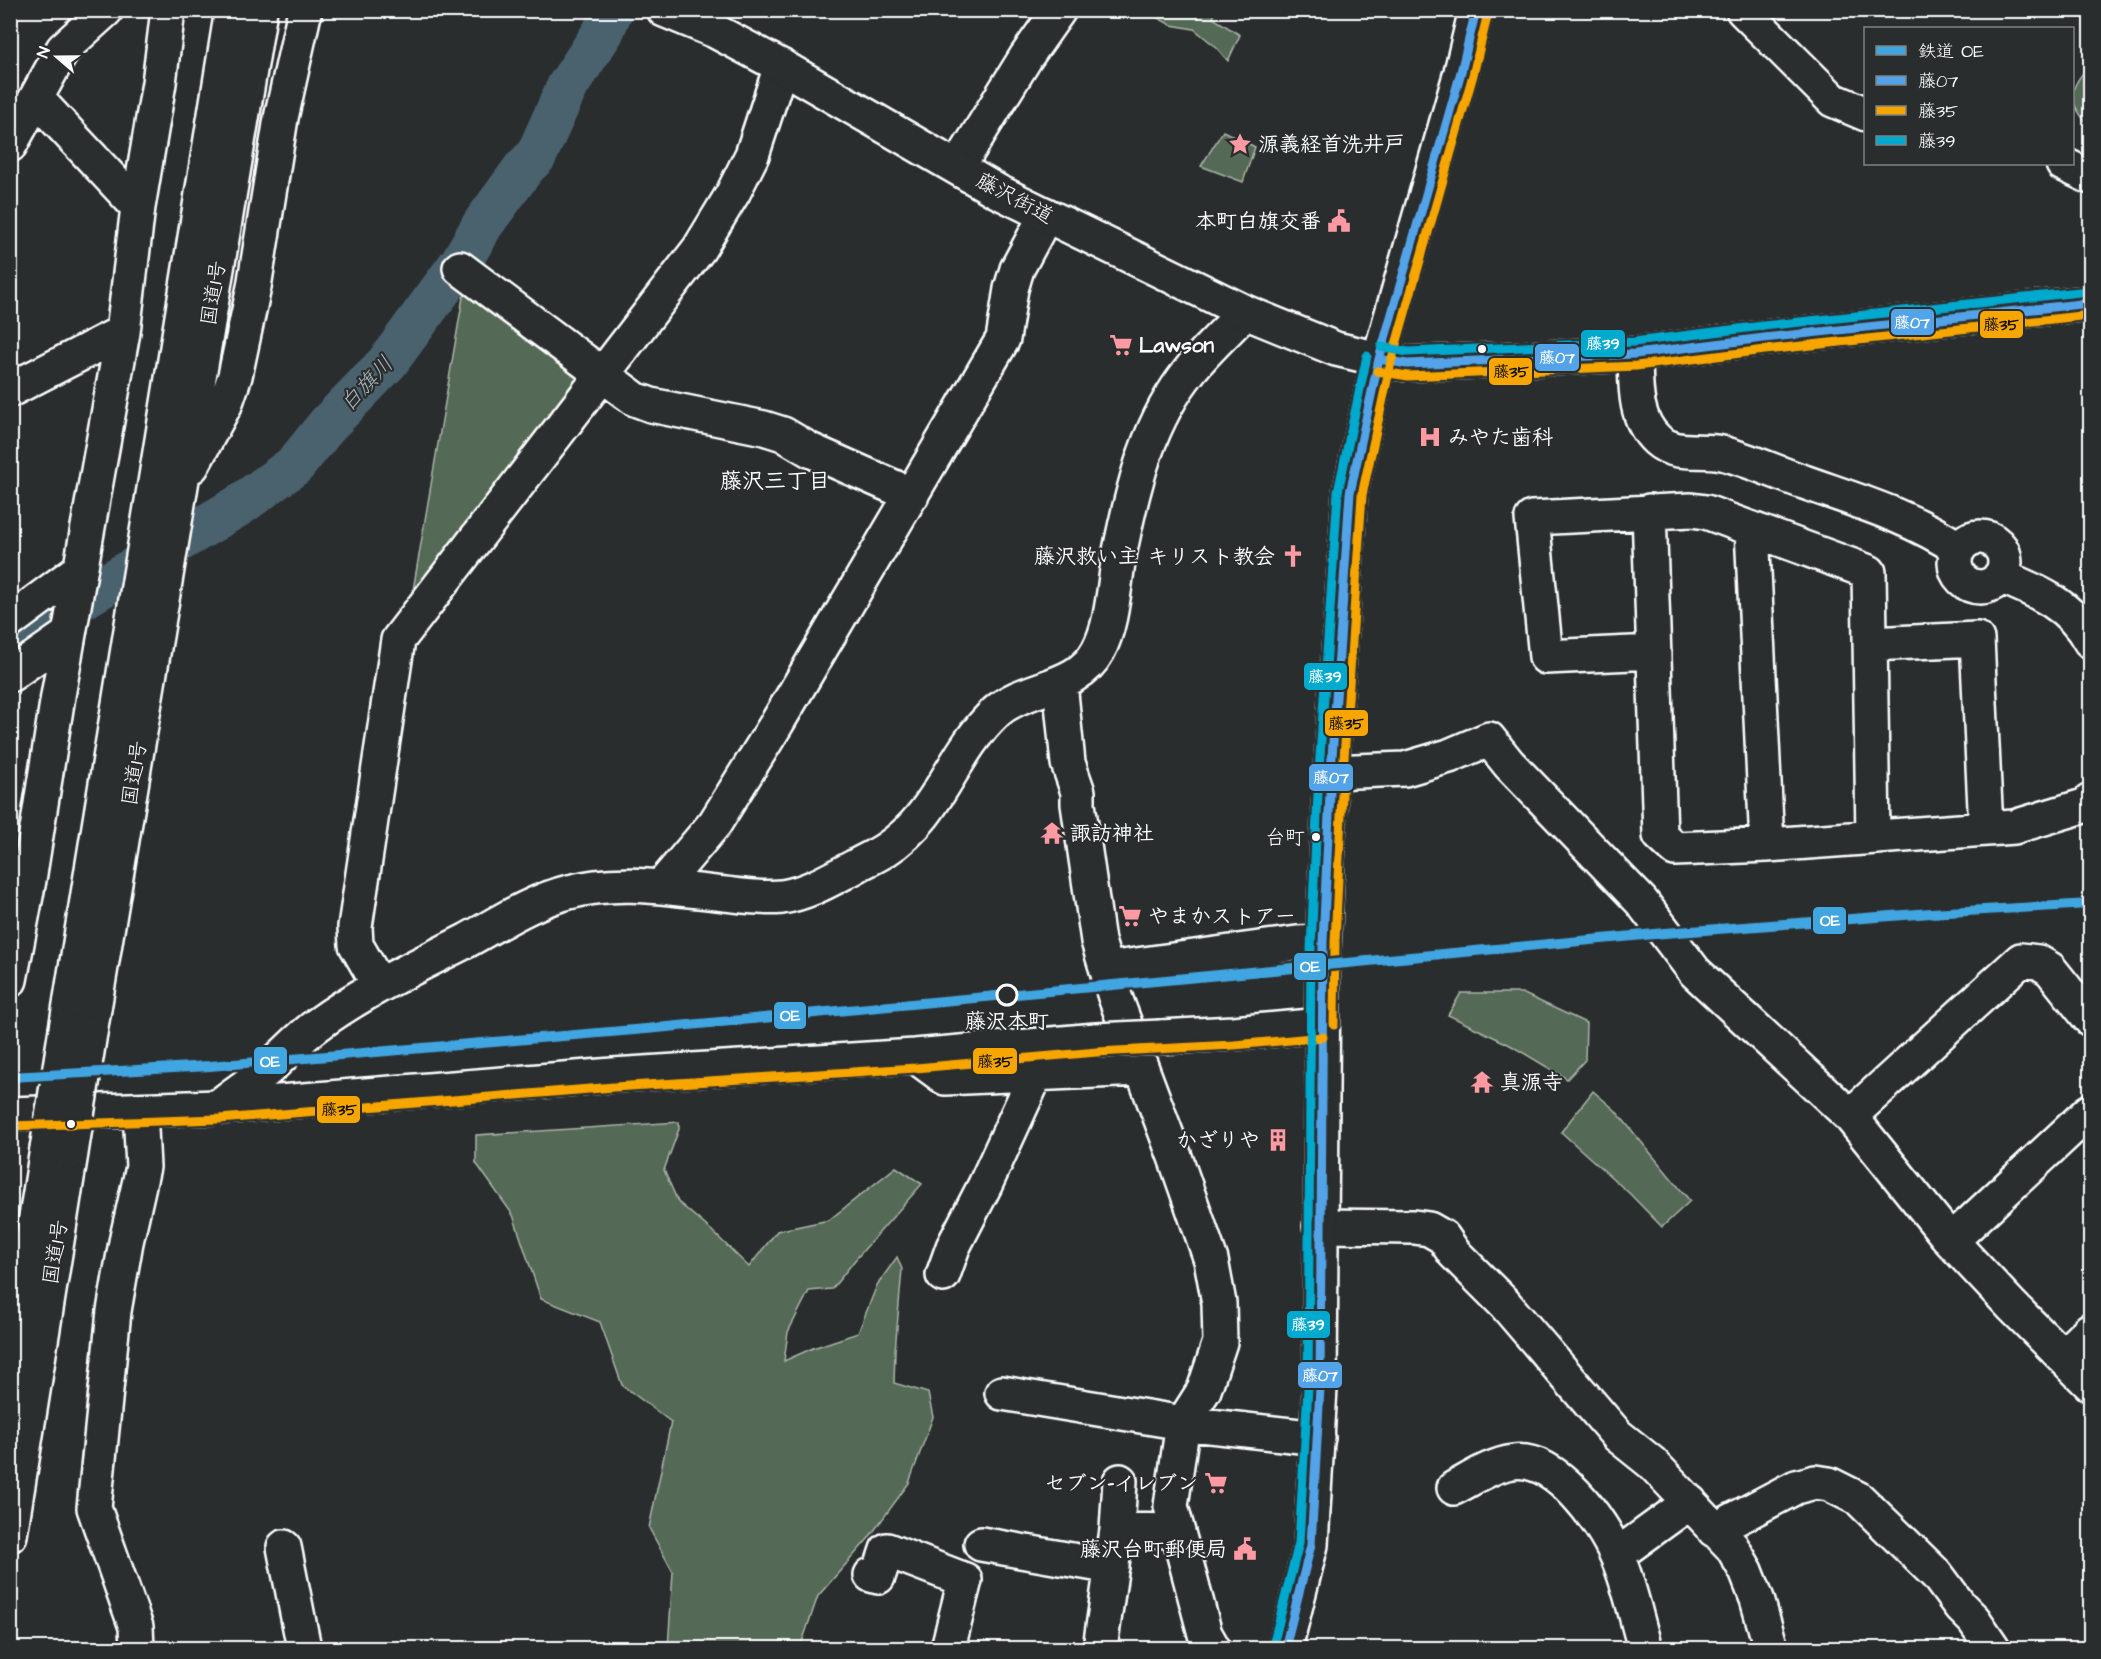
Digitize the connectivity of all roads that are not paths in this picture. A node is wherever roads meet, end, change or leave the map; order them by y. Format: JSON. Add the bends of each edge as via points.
{"nodes":[{"id":1,"x":106,"y":10,"type":"edge"},
{"id":2,"x":168,"y":10,"type":"edge"},
{"id":3,"x":232,"y":10,"type":"edge"},
{"id":4,"x":260,"y":10,"type":"edge"},
{"id":5,"x":305,"y":10,"type":"edge"},
{"id":6,"x":664,"y":10,"type":"edge"},
{"id":7,"x":1059,"y":10,"type":"edge"},
{"id":8,"x":1476,"y":10,"type":"edge"},
{"id":9,"x":1743,"y":10,"type":"edge"},
{"id":10,"x":781,"y":66,"type":"junction"},
{"id":11,"x":36,"y":98,"type":"junction"},
{"id":12,"x":1864,"y":113,"type":"edge"},
{"id":13,"x":10,"y":145,"type":"edge"},
{"id":14,"x":2065,"y":165,"type":"edge"},
{"id":15,"x":958,"y":167,"type":"junction"},
{"id":16,"x":2091,"y":177,"type":"edge"},
{"id":17,"x":138,"y":207,"type":"junction"},
{"id":18,"x":1046,"y":215,"type":"junction"},
{"id":19,"x":460,"y":268,"type":"dead end"},
{"id":20,"x":2091,"y":303,"type":"edge"},
{"id":21,"x":1245,"y":312,"type":"junction"},
{"id":22,"x":123,"y":332,"type":"junction"},
{"id":23,"x":1635,"y":354,"type":"junction"},
{"id":24,"x":1378,"y":358,"type":"junction"},
{"id":25,"x":603,"y":375,"type":"junction"},
{"id":26,"x":10,"y":390,"type":"edge"},
{"id":27,"x":181,"y":485,"type":"junction"},
{"id":28,"x":912,"y":495,"type":"junction"},
{"id":29,"x":1649,"y":511,"type":"junction"},
{"id":30,"x":1752,"y":529,"type":"junction"},
{"id":31,"x":80,"y":569,"type":"junction"},
{"id":32,"x":1990,"y":581,"type":"junction"},
{"id":33,"x":10,"y":621,"type":"edge"},
{"id":34,"x":69,"y":634,"type":"junction"},
{"id":35,"x":1977,"y":639,"type":"junction"},
{"id":36,"x":2091,"y":641,"type":"edge"},
{"id":37,"x":1871,"y":644,"type":"junction"},
{"id":38,"x":1654,"y":652,"type":"junction"},
{"id":39,"x":10,"y":675,"type":"edge"},
{"id":40,"x":1060,"y":683,"type":"junction"},
{"id":41,"x":1331,"y":772,"type":"junction"},
{"id":42,"x":2091,"y":801,"type":"edge"},
{"id":43,"x":1986,"y":829,"type":"junction"},
{"id":44,"x":1873,"y":837,"type":"junction"},
{"id":45,"x":1767,"y":845,"type":"junction"},
{"id":46,"x":661,"y":887,"type":"junction"},
{"id":47,"x":1323,"y":946,"type":"junction"},
{"id":48,"x":1107,"y":969,"type":"junction"},
{"id":49,"x":11,"y":978,"type":"edge"},
{"id":50,"x":379,"y":985,"type":"junction"},
{"id":51,"x":1322,"y":1010,"type":"junction"},
{"id":52,"x":2091,"y":1019,"type":"edge"},
{"id":53,"x":78,"y":1031,"type":"junction"},
{"id":54,"x":915,"y":1056,"type":"junction"},
{"id":55,"x":1141,"y":1069,"type":"junction"},
{"id":56,"x":1036,"y":1074,"type":"junction"},
{"id":57,"x":218,"y":1107,"type":"junction"},
{"id":58,"x":140,"y":1110,"type":"junction"},
{"id":59,"x":2091,"y":1112,"type":"edge"},
{"id":60,"x":10,"y":1114,"type":"edge"},
{"id":61,"x":1850,"y":1116,"type":"junction"},
{"id":62,"x":59,"y":1151,"type":"junction"},
{"id":63,"x":1320,"y":1226,"type":"junction"},
{"id":64,"x":1951,"y":1241,"type":"junction"},
{"id":65,"x":943,"y":1275,"type":"dead end"},
{"id":66,"x":2091,"y":1330,"type":"edge"},
{"id":67,"x":2063,"y":1356,"type":"junction"},
{"id":68,"x":10,"y":1378,"type":"edge"},
{"id":69,"x":2091,"y":1383,"type":"edge"},
{"id":70,"x":1002,"y":1393,"type":"dead end"},
{"id":71,"x":1183,"y":1423,"type":"junction"},
{"id":72,"x":1318,"y":1438,"type":"junction"},
{"id":73,"x":1119,"y":1481,"type":"dead end"},
{"id":74,"x":1454,"y":1488,"type":"dead end"},
{"id":75,"x":1690,"y":1502,"type":"junction"},
{"id":76,"x":1118,"y":1530,"type":"junction"},
{"id":77,"x":1714,"y":1530,"type":"junction"},
{"id":78,"x":1177,"y":1531,"type":"junction"},
{"id":79,"x":10,"y":1535,"type":"edge"},
{"id":80,"x":981,"y":1544,"type":"dead end"},
{"id":81,"x":285,"y":1546,"type":"dead end"},
{"id":82,"x":1617,"y":1555,"type":"junction"},
{"id":83,"x":1112,"y":1566,"type":"junction"},
{"id":84,"x":871,"y":1575,"type":"dead end"},
{"id":85,"x":137,"y":1648,"type":"edge"},
{"id":86,"x":304,"y":1648,"type":"edge"},
{"id":87,"x":948,"y":1648,"type":"edge"},
{"id":88,"x":1100,"y":1648,"type":"edge"},
{"id":89,"x":1213,"y":1648,"type":"edge"},
{"id":90,"x":1285,"y":1648,"type":"edge"},
{"id":91,"x":1646,"y":1648,"type":"edge"},
{"id":92,"x":1771,"y":1648,"type":"edge"},
{"id":93,"x":1993,"y":1648,"type":"edge"}],
"edges":[{"from":1,"to":11,"type":"main road","via":[[63,49]]},
{"from":2,"to":17,"type":"main road"},
{"from":3,"to":53,"type":"main road","name":"国道1号"},
{"from":4,"to":27,"type":"main road","name":"国道1号"},
{"from":5,"to":27,"type":"main road","via":[[281,118],[254,287],[235,376],[217,422]]},
{"from":6,"to":10,"type":"main road","name":"藤沢街道","via":[[715,31]]},
{"from":7,"to":15,"type":"main road"},
{"from":8,"to":24,"type":"main road"},
{"from":9,"to":12,"type":"main road","via":[[1833,100]]},
{"from":10,"to":15,"type":"main road","name":"藤沢街道"},
{"from":10,"to":25,"type":"main road","via":[[752,155],[734,193],[699,249]]},
{"from":11,"to":13,"type":"main road"},
{"from":11,"to":17,"type":"main road"},
{"from":14,"to":16,"type":"main road"},
{"from":15,"to":18,"type":"main road","name":"藤沢街道"},
{"from":17,"to":22,"type":"main road"},
{"from":18,"to":21,"type":"main road","name":"藤沢街道"},
{"from":18,"to":28,"type":"main road","via":[[1017,269],[1003,339]]},
{"from":19,"to":25,"type":"main road"},
{"from":20,"to":23,"type":"main road","name":"藤沢街道"},
{"from":21,"to":24,"type":"main road","name":"藤沢街道","via":[[1336,349]]},
{"from":21,"to":40,"type":"main road","via":[[1190,369],[1148,442],[1117,565],[1109,620],[1098,651],[1083,669]]},
{"from":22,"to":26,"type":"main road"},
{"from":22,"to":31,"type":"main road"},
{"from":23,"to":24,"type":"main road","name":"藤沢街道","via":[[1407,364]]},
{"from":23,"to":32,"type":"main road","via":[[1637,401],[1645,426],[1657,440],[1672,449],[1724,453],[1909,520],[1959,549],[1956,565],[1971,584]]},
{"from":24,"to":41,"type":"main road","via":[[1350,493]]},
{"from":25,"to":28,"type":"main road","via":[[635,399],[783,434]]},
{"from":25,"to":50,"type":"main road","via":[[398,640],[355,927],[356,945]]},
{"from":27,"to":53,"type":"main road","name":"国道1号"},
{"from":28,"to":46,"type":"main road","via":[[715,823]]},
{"from":29,"to":30,"type":"main road","via":[[1706,512]]},
{"from":29,"to":38,"type":"main road"},
{"from":29,"to":38,"type":"main road","via":[[1532,518],[1546,657]]},
{"from":30,"to":37,"type":"main road","via":[[1869,572]]},
{"from":30,"to":45,"type":"main road"},
{"from":31,"to":33,"type":"main road"},
{"from":31,"to":34,"type":"main road"},
{"from":32,"to":35,"type":"main road"},
{"from":32,"to":36,"type":"main road","via":[[2040,593],[2062,606],[2082,625]]},
{"from":34,"to":39,"type":"main road"},
{"from":34,"to":49,"type":"main road"},
{"from":35,"to":37,"type":"main road"},
{"from":35,"to":43,"type":"main road"},
{"from":37,"to":44,"type":"main road"},
{"from":38,"to":45,"type":"main road","via":[[1660,835],[1675,849]]},
{"from":40,"to":46,"type":"main road","via":[[1000,709],[967,745],[936,800],[917,824],[886,849],[828,881],[805,892],[780,897]]},
{"from":40,"to":48,"type":"main road","via":[[1068,763],[1078,792],[1098,941]]},
{"from":41,"to":47,"type":"main road"},
{"from":41,"to":61,"type":"main road","via":[[1405,769],[1489,739],[1641,901],[1695,972]]},
{"from":42,"to":43,"type":"main road","via":[[2014,827]]},
{"from":43,"to":44,"type":"main road"},
{"from":44,"to":45,"type":"main road"},
{"from":46,"to":50,"type":"main road","via":[[610,885],[569,892],[531,906]]},
{"from":47,"to":48,"type":"main road","via":[[1297,943]]},
{"from":47,"to":51,"type":"main road"},
{"from":48,"to":55,"type":"main road"},
{"from":50,"to":57,"type":"main road","via":[[317,1025]]},
{"from":51,"to":54,"type":"main road","bridge":true,"via":[[1233,1033]]},
{"from":51,"to":63,"type":"main road"},
{"from":52,"to":61,"type":"main road","via":[[2050,969],[2038,962],[2021,960]]},
{"from":53,"to":62,"type":"main road","name":"国道1号","bridge":true},
{"from":54,"to":56,"type":"main road","via":[[945,1078]]},
{"from":54,"to":57,"type":"main road","via":[[613,1075]]},
{"from":55,"to":56,"type":"main road"},
{"from":55,"to":71,"type":"main road","via":[[1211,1260],[1218,1303],[1220,1342],[1204,1390]]},
{"from":56,"to":65,"type":"main road"},
{"from":57,"to":58,"type":"main road"},
{"from":58,"to":60,"type":"main road"},
{"from":58,"to":85,"type":"main road","via":[[143,1167],[114,1311],[94,1508],[136,1627]]},
{"from":59,"to":64,"type":"main road"},
{"from":61,"to":64,"type":"main road"},
{"from":62,"to":68,"type":"main road","name":"国道1号"},
{"from":62,"to":79,"type":"main road","name":"国道1号"},
{"from":63,"to":72,"type":"main road"},
{"from":63,"to":75,"type":"main road","via":[[1414,1227],[1443,1237],[1617,1435],[1652,1463]]},
{"from":64,"to":67,"type":"main road"},
{"from":66,"to":67,"type":"main road"},
{"from":67,"to":69,"type":"main road"},
{"from":70,"to":71,"type":"main road"},
{"from":71,"to":72,"type":"main road"},
{"from":71,"to":78,"type":"main road","via":[[1171,1506]]},
{"from":72,"to":90,"type":"main road","via":[[1311,1545]]},
{"from":73,"to":76,"type":"main road"},
{"from":74,"to":82,"type":"main road","via":[[1495,1466],[1514,1461],[1544,1468],[1581,1500]]},
{"from":75,"to":77,"type":"main road"},
{"from":75,"to":82,"type":"main road"},
{"from":76,"to":78,"type":"main road"},
{"from":76,"to":83,"type":"main road"},
{"from":77,"to":92,"type":"main road","via":[[1732,1547],[1746,1571]]},
{"from":77,"to":93,"type":"main road","via":[[1796,1487],[1815,1482],[1829,1484],[1860,1499],[1914,1552],[1937,1575]]},
{"from":78,"to":89,"type":"main road","via":[[1205,1634]]},
{"from":80,"to":83,"type":"main road"},
{"from":81,"to":86,"type":"main road"},
{"from":82,"to":91,"type":"main road"},
{"from":83,"to":88,"type":"main road"},
{"from":84,"to":87,"type":"main road","via":[[878,1576],[887,1550],[965,1580]]}]}
